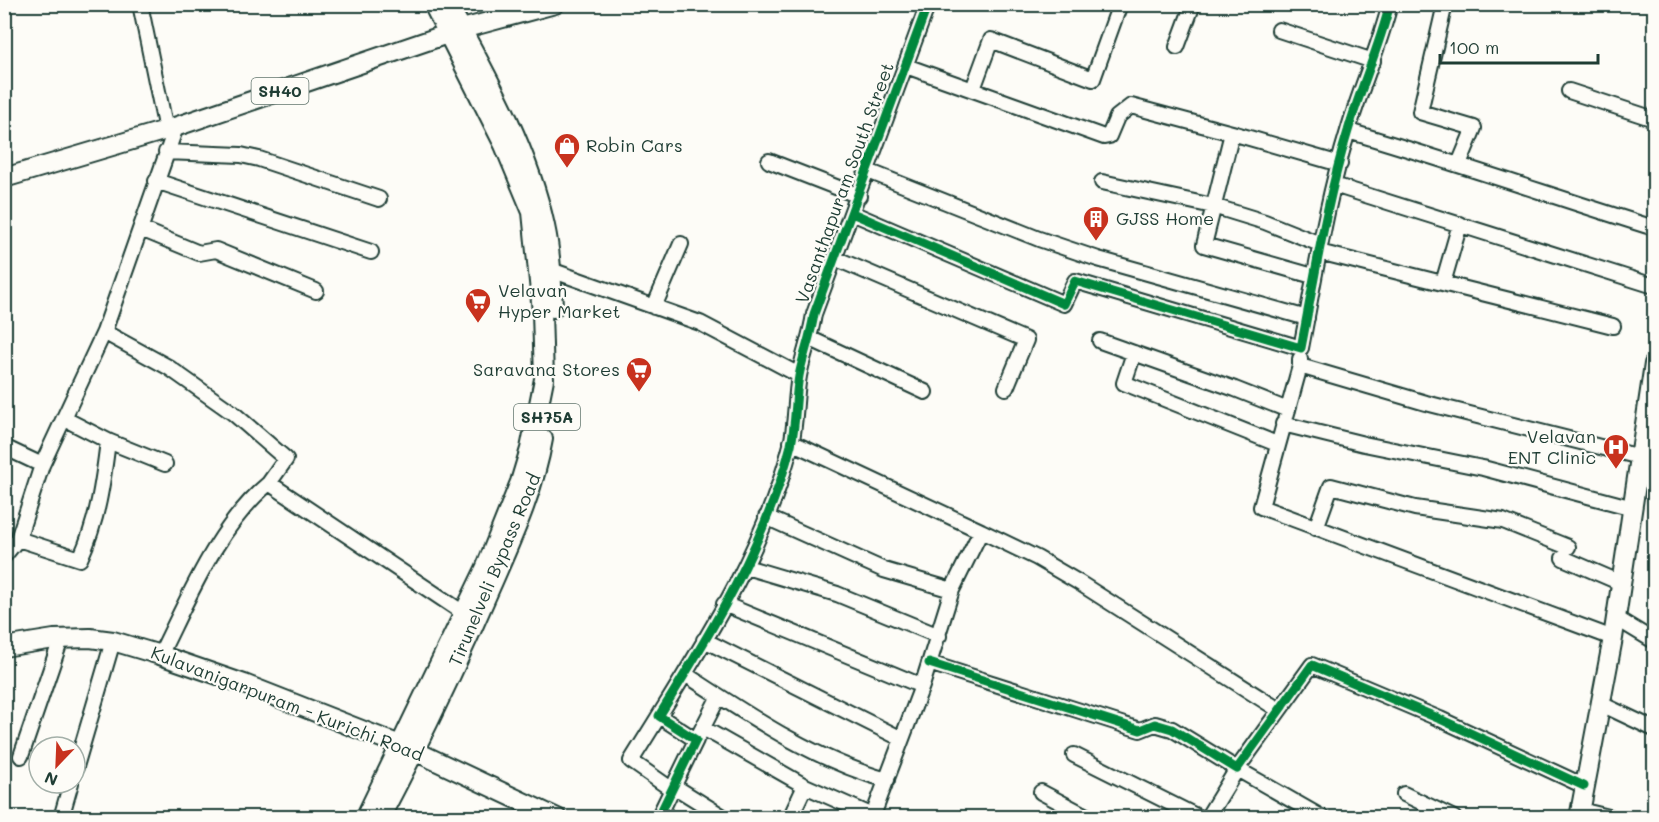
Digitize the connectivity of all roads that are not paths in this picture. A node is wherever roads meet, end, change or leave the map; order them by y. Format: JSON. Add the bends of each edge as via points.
{"nodes":[{"id":1,"x":140,"y":4,"type":"edge"},
{"id":2,"x":433,"y":4,"type":"edge"},
{"id":3,"x":448,"y":4,"type":"edge"},
{"id":4,"x":555,"y":4,"type":"edge"},
{"id":5,"x":928,"y":4,"type":"edge"},
{"id":6,"x":1120,"y":4,"type":"edge"},
{"id":7,"x":1193,"y":4,"type":"edge"},
{"id":8,"x":1390,"y":4,"type":"edge"},
{"id":9,"x":1445,"y":4,"type":"edge"},
{"id":10,"x":1279,"y":30,"type":"dead end"},
{"id":11,"x":455,"y":32,"type":"junction"},
{"id":12,"x":1177,"y":47,"type":"dead end"},
{"id":13,"x":1373,"y":61,"type":"junction"},
{"id":14,"x":906,"y":66,"type":"junction"},
{"id":15,"x":973,"y":88,"type":"junction"},
{"id":16,"x":1569,"y":91,"type":"dead end"},
{"id":17,"x":1654,"y":119,"type":"edge"},
{"id":18,"x":171,"y":128,"type":"junction"},
{"id":19,"x":1348,"y":131,"type":"junction"},
{"id":20,"x":1232,"y":133,"type":"junction"},
{"id":21,"x":166,"y":152,"type":"junction"},
{"id":22,"x":768,"y":161,"type":"dead end"},
{"id":23,"x":1340,"y":164,"type":"junction"},
{"id":24,"x":1459,"y":164,"type":"junction"},
{"id":25,"x":868,"y":171,"type":"junction"},
{"id":26,"x":4,"y":178,"type":"edge"},
{"id":27,"x":156,"y":182,"type":"junction"},
{"id":28,"x":1102,"y":182,"type":"dead end"},
{"id":29,"x":1334,"y":185,"type":"junction"},
{"id":30,"x":859,"y":196,"type":"junction"},
{"id":31,"x":379,"y":199,"type":"dead end"},
{"id":32,"x":1213,"y":206,"type":"junction"},
{"id":33,"x":852,"y":213,"type":"junction"},
{"id":34,"x":1460,"y":224,"type":"junction"},
{"id":35,"x":1654,"y":228,"type":"edge"},
{"id":36,"x":141,"y":229,"type":"junction"},
{"id":37,"x":681,"y":244,"type":"dead end"},
{"id":38,"x":1319,"y":248,"type":"junction"},
{"id":39,"x":370,"y":252,"type":"dead end"},
{"id":40,"x":837,"y":259,"type":"junction"},
{"id":41,"x":551,"y":270,"type":"junction"},
{"id":42,"x":1313,"y":276,"type":"junction"},
{"id":43,"x":1443,"y":283,"type":"junction"},
{"id":44,"x":1654,"y":286,"type":"edge"},
{"id":45,"x":316,"y":291,"type":"dead end"},
{"id":46,"x":654,"y":307,"type":"junction"},
{"id":47,"x":1307,"y":318,"type":"junction"},
{"id":48,"x":1613,"y":326,"type":"dead end"},
{"id":49,"x":104,"y":332,"type":"junction"},
{"id":50,"x":811,"y":339,"type":"junction"},
{"id":51,"x":1100,"y":341,"type":"dead end"},
{"id":52,"x":1301,"y":348,"type":"junction"},
{"id":53,"x":1134,"y":353,"type":"junction"},
{"id":54,"x":1654,"y":364,"type":"edge"},
{"id":55,"x":1300,"y":366,"type":"junction"},
{"id":56,"x":799,"y":375,"type":"junction"},
{"id":57,"x":1006,"y":388,"type":"dead end"},
{"id":58,"x":925,"y":392,"type":"dead end"},
{"id":59,"x":1652,"y":398,"type":"edge"},
{"id":60,"x":1288,"y":410,"type":"junction"},
{"id":61,"x":65,"y":418,"type":"junction"},
{"id":62,"x":1283,"y":424,"type":"junction"},
{"id":63,"x":108,"y":441,"type":"junction"},
{"id":64,"x":791,"y":442,"type":"junction"},
{"id":65,"x":1277,"y":444,"type":"junction"},
{"id":66,"x":4,"y":447,"type":"edge"},
{"id":67,"x":1640,"y":458,"type":"junction"},
{"id":68,"x":165,"y":464,"type":"dead end"},
{"id":69,"x":42,"y":465,"type":"junction"},
{"id":70,"x":268,"y":483,"type":"junction"},
{"id":71,"x":1633,"y":508,"type":"junction"},
{"id":72,"x":766,"y":517,"type":"junction"},
{"id":73,"x":1316,"y":528,"type":"junction"},
{"id":74,"x":981,"y":531,"type":"junction"},
{"id":75,"x":18,"y":538,"type":"junction"},
{"id":76,"x":4,"y":556,"type":"edge"},
{"id":77,"x":746,"y":567,"type":"junction"},
{"id":78,"x":1621,"y":583,"type":"junction"},
{"id":79,"x":952,"y":590,"type":"junction"},
{"id":80,"x":724,"y":604,"type":"junction"},
{"id":81,"x":465,"y":614,"type":"junction"},
{"id":82,"x":1616,"y":618,"type":"junction"},
{"id":83,"x":939,"y":636,"type":"junction"},
{"id":84,"x":1613,"y":638,"type":"junction"},
{"id":85,"x":61,"y":639,"type":"junction"},
{"id":86,"x":704,"y":640,"type":"junction"},
{"id":87,"x":113,"y":641,"type":"junction"},
{"id":88,"x":1654,"y":642,"type":"edge"},
{"id":89,"x":4,"y":647,"type":"edge"},
{"id":90,"x":160,"y":655,"type":"junction"},
{"id":91,"x":929,"y":663,"type":"junction"},
{"id":92,"x":685,"y":674,"type":"junction"},
{"id":93,"x":922,"y":686,"type":"junction"},
{"id":94,"x":719,"y":696,"type":"junction"},
{"id":95,"x":1599,"y":703,"type":"junction"},
{"id":96,"x":1279,"y":710,"type":"junction"},
{"id":97,"x":659,"y":716,"type":"junction"},
{"id":98,"x":1654,"y":729,"type":"edge"},
{"id":99,"x":700,"y":734,"type":"junction"},
{"id":100,"x":85,"y":735,"type":"edge"},
{"id":101,"x":900,"y":738,"type":"junction"},
{"id":102,"x":408,"y":748,"type":"junction"},
{"id":103,"x":1074,"y":755,"type":"dead end"},
{"id":104,"x":21,"y":756,"type":"dead end"},
{"id":105,"x":1237,"y":769,"type":"junction"},
{"id":106,"x":887,"y":780,"type":"junction"},
{"id":107,"x":805,"y":786,"type":"junction"},
{"id":108,"x":1584,"y":786,"type":"junction"},
{"id":109,"x":672,"y":787,"type":"junction"},
{"id":110,"x":1041,"y":792,"type":"dead end"},
{"id":111,"x":1404,"y":794,"type":"dead end"},
{"id":112,"x":68,"y":795,"type":"edge"},
{"id":113,"x":1579,"y":814,"type":"edge"},
{"id":114,"x":873,"y":817,"type":"edge"},
{"id":115,"x":61,"y":818,"type":"edge"},
{"id":116,"x":365,"y":818,"type":"edge"},
{"id":117,"x":380,"y":818,"type":"edge"},
{"id":118,"x":557,"y":818,"type":"edge"},
{"id":119,"x":658,"y":818,"type":"edge"},
{"id":120,"x":725,"y":818,"type":"edge"},
{"id":121,"x":790,"y":818,"type":"edge"},
{"id":122,"x":1090,"y":818,"type":"edge"},
{"id":123,"x":1200,"y":818,"type":"edge"},
{"id":124,"x":1207,"y":818,"type":"edge"},
{"id":125,"x":1323,"y":818,"type":"edge"},
{"id":126,"x":1454,"y":818,"type":"edge"},
{"id":127,"x":1613,"y":818,"type":"edge"}],
"edges":[{"from":1,"to":18,"type":"street"},
{"from":2,"to":11,"type":"main road"},
{"from":3,"to":11,"type":"main road","name":"Tirunelveli Bypass Road","number":"SH75A"},
{"from":4,"to":11,"type":"main road","number":"SH40"},
{"from":5,"to":14,"type":"street","name":"Vasanthapuram South Street"},
{"from":6,"to":15,"type":"street","via":[[1094,79],[991,40]]},
{"from":7,"to":12,"type":"street"},
{"from":8,"to":13,"type":"street"},
{"from":9,"to":24,"type":"street","via":[[1420,112],[1474,128]]},
{"from":10,"to":13,"type":"street"},
{"from":11,"to":18,"type":"main road","number":"SH40"},
{"from":11,"to":41,"type":"main road","name":"Tirunelveli Bypass Road","number":"SH75A","via":[[505,114],[530,172],[545,226]]},
{"from":11,"to":81,"type":"main road","via":[[532,212],[544,379],[530,449],[516,493]]},
{"from":13,"to":19,"type":"street"},
{"from":14,"to":15,"type":"street"},
{"from":14,"to":25,"type":"street","name":"Vasanthapuram South Street"},
{"from":15,"to":20,"type":"street","via":[[1104,137],[1109,136],[1117,117],[1131,106]]},
{"from":16,"to":17,"type":"street"},
{"from":18,"to":21,"type":"street"},
{"from":18,"to":26,"type":"main road","number":"SH40"},
{"from":19,"to":23,"type":"street"},
{"from":19,"to":24,"type":"street"},
{"from":20,"to":23,"type":"street"},
{"from":20,"to":32,"type":"street"},
{"from":21,"to":27,"type":"street"},
{"from":21,"to":31,"type":"street","via":[[241,155]]},
{"from":22,"to":30,"type":"street"},
{"from":23,"to":29,"type":"street"},
{"from":24,"to":35,"type":"street","via":[[1494,179]]},
{"from":25,"to":30,"type":"street","name":"Vasanthapuram South Street"},
{"from":25,"to":47,"type":"street","via":[[1059,246]]},
{"from":27,"to":36,"type":"street"},
{"from":27,"to":39,"type":"street"},
{"from":28,"to":32,"type":"street"},
{"from":29,"to":34,"type":"street"},
{"from":29,"to":38,"type":"street"},
{"from":30,"to":33,"type":"street","name":"Vasanthapuram South Street"},
{"from":32,"to":38,"type":"street","via":[[1265,222]]},
{"from":32,"to":42,"type":"street","via":[[1204,245]]},
{"from":33,"to":40,"type":"street","name":"Vasanthapuram South Street"},
{"from":33,"to":52,"type":"street","via":[[1064,304],[1074,281]]},
{"from":34,"to":43,"type":"street"},
{"from":34,"to":44,"type":"street"},
{"from":36,"to":45,"type":"street","via":[[199,253],[216,250]]},
{"from":36,"to":49,"type":"street"},
{"from":37,"to":46,"type":"street"},
{"from":38,"to":42,"type":"street"},
{"from":38,"to":43,"type":"street"},
{"from":40,"to":50,"type":"street","name":"Vasanthapuram South Street","via":[[814,314]]},
{"from":40,"to":57,"type":"street","via":[[1026,340]]},
{"from":41,"to":46,"type":"street"},
{"from":41,"to":102,"type":"main road","name":"Tirunelveli Bypass Road","number":"SH75A","via":[[555,372],[537,470],[477,619]]},
{"from":42,"to":47,"type":"street"},
{"from":43,"to":48,"type":"street"},
{"from":46,"to":56,"type":"street","via":[[700,323]]},
{"from":47,"to":52,"type":"street"},
{"from":49,"to":61,"type":"street"},
{"from":49,"to":70,"type":"street","via":[[168,367],[233,413],[286,459]]},
{"from":50,"to":56,"type":"street","name":"Vasanthapuram South Street"},
{"from":50,"to":58,"type":"street"},
{"from":51,"to":53,"type":"street"},
{"from":52,"to":55,"type":"street"},
{"from":53,"to":60,"type":"street"},
{"from":53,"to":65,"type":"street","via":[[1124,383]]},
{"from":54,"to":59,"type":"main road"},
{"from":55,"to":60,"type":"street"},
{"from":55,"to":67,"type":"street"},
{"from":56,"to":64,"type":"street","name":"Vasanthapuram South Street"},
{"from":59,"to":67,"type":"main road"},
{"from":60,"to":62,"type":"street"},
{"from":61,"to":63,"type":"street"},
{"from":61,"to":69,"type":"street"},
{"from":62,"to":65,"type":"street"},
{"from":62,"to":71,"type":"street","via":[[1483,468]]},
{"from":63,"to":68,"type":"street"},
{"from":63,"to":75,"type":"street","via":[[99,507],[80,559]]},
{"from":64,"to":72,"type":"street","name":"Vasanthapuram South Street"},
{"from":64,"to":74,"type":"street"},
{"from":65,"to":73,"type":"street","via":[[1261,507]]},
{"from":66,"to":69,"type":"street"},
{"from":67,"to":71,"type":"main road"},
{"from":69,"to":75,"type":"street"},
{"from":70,"to":81,"type":"street"},
{"from":70,"to":90,"type":"street","via":[[246,503],[226,531]]},
{"from":71,"to":78,"type":"main road"},
{"from":72,"to":77,"type":"street","name":"Vasanthapuram South Street"},
{"from":72,"to":79,"type":"street","via":[[884,570]]},
{"from":73,"to":78,"type":"street","via":[[1330,486],[1415,508],[1503,521]]},
{"from":73,"to":84,"type":"street"},
{"from":74,"to":79,"type":"street"},
{"from":74,"to":96,"type":"street","via":[[1078,582]]},
{"from":75,"to":76,"type":"street"},
{"from":77,"to":80,"type":"street","name":"Vasanthapuram South Street"},
{"from":77,"to":83,"type":"street","via":[[837,594]]},
{"from":78,"to":82,"type":"main road"},
{"from":79,"to":83,"type":"street"},
{"from":80,"to":86,"type":"street","name":"Vasanthapuram South Street"},
{"from":80,"to":93,"type":"street"},
{"from":81,"to":102,"type":"main road"},
{"from":82,"to":84,"type":"main road"},
{"from":82,"to":88,"type":"street"},
{"from":83,"to":91,"type":"street"},
{"from":84,"to":95,"type":"main road"},
{"from":85,"to":87,"type":"main road","name":"Kulavanigarpuram - Kurichi Road"},
{"from":85,"to":89,"type":"main road","name":"Kulavanigarpuram - Kurichi Road"},
{"from":85,"to":104,"type":"street"},
{"from":86,"to":92,"type":"street","name":"Vasanthapuram South Street"},
{"from":86,"to":101,"type":"street"},
{"from":87,"to":90,"type":"main road","name":"Kulavanigarpuram - Kurichi Road"},
{"from":87,"to":100,"type":"street"},
{"from":90,"to":102,"type":"main road","name":"Kulavanigarpuram - Kurichi Road"},
{"from":91,"to":93,"type":"street"},
{"from":91,"to":105,"type":"street","via":[[1140,730],[1155,724],[1164,727]]},
{"from":92,"to":94,"type":"street"},
{"from":92,"to":97,"type":"street","name":"Vasanthapuram South Street"},
{"from":93,"to":101,"type":"street"},
{"from":94,"to":99,"type":"street"},
{"from":94,"to":106,"type":"street","via":[[815,752]]},
{"from":95,"to":98,"type":"street"},
{"from":95,"to":108,"type":"main road"},
{"from":96,"to":105,"type":"street"},
{"from":96,"to":108,"type":"street","via":[[1312,665]]},
{"from":97,"to":99,"type":"street"},
{"from":97,"to":109,"type":"street","name":"Vasanthapuram South Street","via":[[631,761]]},
{"from":99,"to":107,"type":"street"},
{"from":99,"to":109,"type":"street"},
{"from":101,"to":106,"type":"street"},
{"from":102,"to":116,"type":"main road"},
{"from":102,"to":117,"type":"main road","name":"Tirunelveli Bypass Road","number":"SH75A"},
{"from":102,"to":118,"type":"main road","name":"Kulavanigarpuram - Kurichi Road"},
{"from":103,"to":123,"type":"street"},
{"from":105,"to":124,"type":"street"},
{"from":105,"to":125,"type":"street"},
{"from":106,"to":114,"type":"street"},
{"from":107,"to":114,"type":"street"},
{"from":107,"to":121,"type":"street"},
{"from":108,"to":113,"type":"main road"},
{"from":109,"to":119,"type":"street"},
{"from":109,"to":120,"type":"street"},
{"from":110,"to":122,"type":"street"},
{"from":111,"to":126,"type":"street"},
{"from":112,"to":115,"type":"street"},
{"from":113,"to":127,"type":"street"}]}
